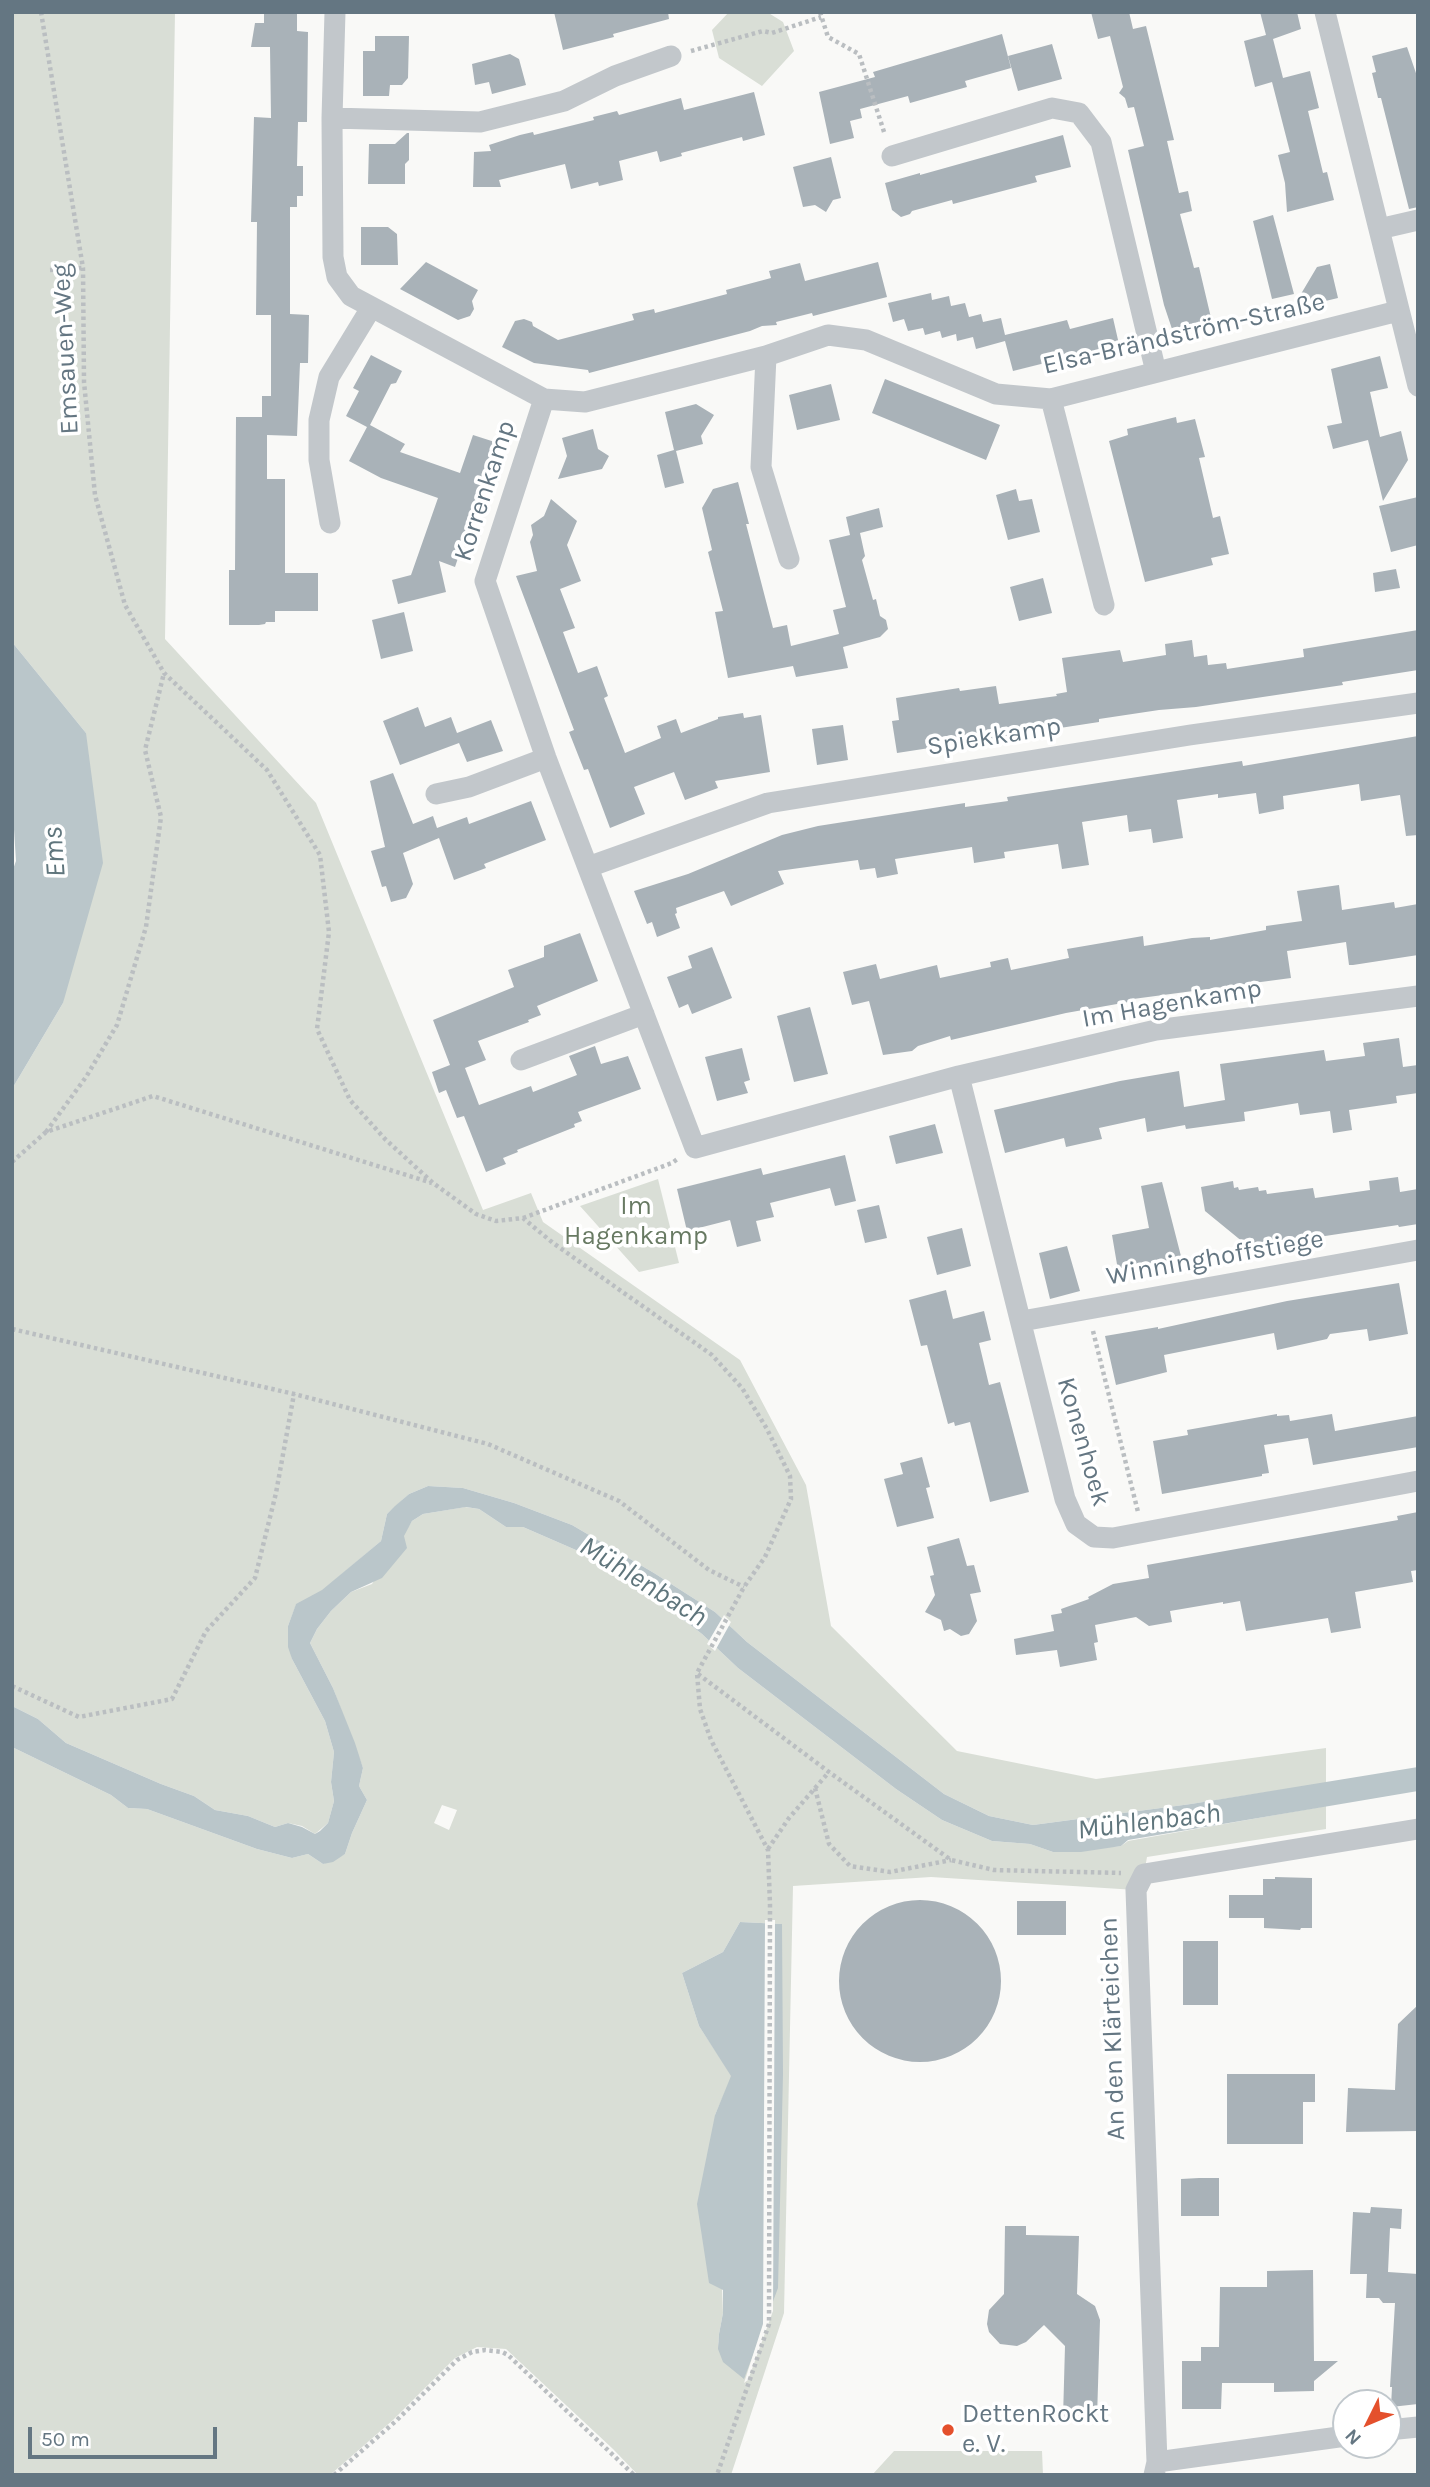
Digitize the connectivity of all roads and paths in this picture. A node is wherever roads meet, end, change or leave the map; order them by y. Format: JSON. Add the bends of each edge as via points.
{"nodes":[{"id":1,"x":41,"y":12,"type":"edge"},
{"id":2,"x":335,"y":12,"type":"edge"},
{"id":3,"x":1325,"y":12,"type":"edge"},
{"id":4,"x":820,"y":14,"type":"edge"},
{"id":5,"x":671,"y":56,"type":"joint"},
{"id":6,"x":332,"y":118,"type":"junction"},
{"id":7,"x":892,"y":156,"type":"joint"},
{"id":8,"x":1418,"y":220,"type":"edge"},
{"id":9,"x":1379,"y":229,"type":"junction"},
{"id":10,"x":83,"y":268,"type":"junction"},
{"id":11,"x":50,"y":270,"type":"dead end"},
{"id":12,"x":371,"y":308,"type":"junction"},
{"id":13,"x":1398,"y":311,"type":"junction"},
{"id":14,"x":766,"y":356,"type":"junction"},
{"id":15,"x":1156,"y":372,"type":"junction"},
{"id":16,"x":1418,"y":386,"type":"edge"},
{"id":17,"x":544,"y":399,"type":"junction"},
{"id":18,"x":1051,"y":399,"type":"junction"},
{"id":19,"x":330,"y":523,"type":"dead end"},
{"id":20,"x":789,"y":559,"type":"dead end"},
{"id":21,"x":1104,"y":606,"type":"dead end"},
{"id":22,"x":164,"y":673,"type":"junction"},
{"id":23,"x":1418,"y":703,"type":"edge"},
{"id":24,"x":545,"y":758,"type":"junction"},
{"id":25,"x":436,"y":794,"type":"dead end"},
{"id":26,"x":588,"y":867,"type":"junction"},
{"id":27,"x":1418,"y":996,"type":"edge"},
{"id":28,"x":644,"y":1014,"type":"junction"},
{"id":29,"x":521,"y":1060,"type":"dead end"},
{"id":30,"x":959,"y":1076,"type":"junction"},
{"id":31,"x":46,"y":1132,"type":"junction"},
{"id":32,"x":695,"y":1148,"type":"junction"},
{"id":33,"x":12,"y":1162,"type":"edge"},
{"id":34,"x":433,"y":1183,"type":"junction"},
{"id":35,"x":523,"y":1218,"type":"junction"},
{"id":36,"x":1418,"y":1250,"type":"edge"},
{"id":37,"x":1087,"y":1310,"type":"junction"},
{"id":38,"x":1022,"y":1321,"type":"junction"},
{"id":39,"x":12,"y":1329,"type":"edge"},
{"id":40,"x":294,"y":1394,"type":"junction"},
{"id":41,"x":1418,"y":1481,"type":"edge"},
{"id":42,"x":1143,"y":1532,"type":"junction"},
{"id":43,"x":744,"y":1587,"type":"junction"},
{"id":44,"x":697,"y":1673,"type":"junction"},
{"id":45,"x":12,"y":1686,"type":"edge"},
{"id":46,"x":829,"y":1772,"type":"junction"},
{"id":47,"x":815,"y":1788,"type":"junction"},
{"id":48,"x":1418,"y":1829,"type":"edge"},
{"id":49,"x":768,"y":1850,"type":"junction"},
{"id":50,"x":951,"y":1860,"type":"junction"},
{"id":51,"x":1144,"y":1874,"type":"junction"},
{"id":52,"x":1332,"y":2438,"type":"edge"},
{"id":53,"x":1155,"y":2468,"type":"edge"},
{"id":54,"x":334,"y":2475,"type":"edge"},
{"id":55,"x":634,"y":2475,"type":"edge"},
{"id":56,"x":717,"y":2475,"type":"edge"}],
"edges":[{"from":1,"to":10,"type":"path","name":"Emsauen-Weg"},
{"from":2,"to":6,"type":"street","name":"Elsa-Brändström-Straße"},
{"from":3,"to":9,"type":"street"},
{"from":4,"to":5,"type":"path","via":[[772,33],[763,31]]},
{"from":4,"to":7,"type":"path","via":[[828,37],[859,54]]},
{"from":5,"to":6,"type":"street","via":[[564,101],[480,121]]},
{"from":6,"to":12,"type":"street","name":"Elsa-Brändström-Straße","via":[[337,277],[351,296]]},
{"from":7,"to":15,"type":"street","via":[[1052,108],[1080,113],[1101,142]]},
{"from":8,"to":9,"type":"street"},
{"from":9,"to":13,"type":"street"},
{"from":10,"to":11,"type":"path"},
{"from":10,"to":22,"type":"path","name":"Emsauen-Weg","via":[[84,382],[95,495],[125,605]]},
{"from":12,"to":17,"type":"street","name":"Elsa-Brändström-Straße"},
{"from":12,"to":19,"type":"street","via":[[329,377],[319,420],[319,460]]},
{"from":13,"to":15,"type":"street","name":"Elsa-Brändström-Straße"},
{"from":13,"to":16,"type":"street"},
{"from":14,"to":17,"type":"street","name":"Elsa-Brändström-Straße","via":[[585,402]]},
{"from":14,"to":18,"type":"street","name":"Elsa-Brändström-Straße","via":[[828,335],[866,340],[996,394]]},
{"from":14,"to":20,"type":"street","via":[[761,467]]},
{"from":15,"to":18,"type":"street","name":"Elsa-Brändström-Straße"},
{"from":17,"to":24,"type":"street","name":"Korrenkamp","via":[[485,581]]},
{"from":18,"to":21,"type":"street"},
{"from":22,"to":31,"type":"path","via":[[145,750],[161,817],[146,927],[117,1025]]},
{"from":22,"to":34,"type":"path","name":"Emsauen-Weg","via":[[268,770],[320,855],[329,933],[317,1029],[350,1100]]},
{"from":23,"to":26,"type":"street","name":"Spiekkamp","via":[[768,803]]},
{"from":24,"to":25,"type":"street","via":[[469,787]]},
{"from":24,"to":26,"type":"street","name":"Korrenkamp"},
{"from":26,"to":28,"type":"street","name":"Korrenkamp"},
{"from":27,"to":30,"type":"street","name":"Im Hagenkamp","via":[[1156,1030]]},
{"from":28,"to":29,"type":"street"},
{"from":28,"to":32,"type":"street","name":"Korrenkamp"},
{"from":30,"to":32,"type":"street","name":"Im Hagenkamp"},
{"from":30,"to":38,"type":"street","name":"Konenhoek"},
{"from":31,"to":33,"type":"path"},
{"from":31,"to":34,"type":"path","via":[[153,1096]]},
{"from":32,"to":35,"type":"path","via":[[672,1163]]},
{"from":34,"to":35,"type":"path","via":[[475,1214],[496,1221]]},
{"from":35,"to":43,"type":"path","via":[[712,1355],[741,1388],[767,1429],[790,1476],[791,1499],[765,1557]]},
{"from":36,"to":37,"type":"street","name":"Winninghoffstiege"},
{"from":37,"to":38,"type":"street","name":"Winninghoffstiege"},
{"from":37,"to":42,"type":"path"},
{"from":38,"to":42,"type":"street","name":"Konenhoek","via":[[1065,1499],[1076,1524],[1094,1537]]},
{"from":39,"to":40,"type":"path"},
{"from":40,"to":43,"type":"path","via":[[488,1444],[619,1501],[709,1570]]},
{"from":40,"to":45,"type":"path","via":[[255,1578],[206,1630],[172,1699],[79,1717]]},
{"from":41,"to":42,"type":"street","name":"Konenhoek"},
{"from":43,"to":44,"type":"path"},
{"from":44,"to":46,"type":"path"},
{"from":44,"to":49,"type":"path","via":[[700,1709],[711,1740]]},
{"from":46,"to":47,"type":"path"},
{"from":46,"to":50,"type":"path"},
{"from":47,"to":49,"type":"path"},
{"from":47,"to":50,"type":"path","via":[[829,1844],[850,1866],[890,1872]]},
{"from":48,"to":51,"type":"street"},
{"from":49,"to":56,"type":"path","via":[[769,2324]]},
{"from":50,"to":51,"type":"path","via":[[994,1870]]},
{"from":51,"to":53,"type":"street","name":"An den Klärteichen","via":[[1136,1890]]},
{"from":52,"to":53,"type":"street","name":"An den Klärteichen"},
{"from":54,"to":55,"type":"path","via":[[457,2360],[485,2350],[508,2355]]}]}
